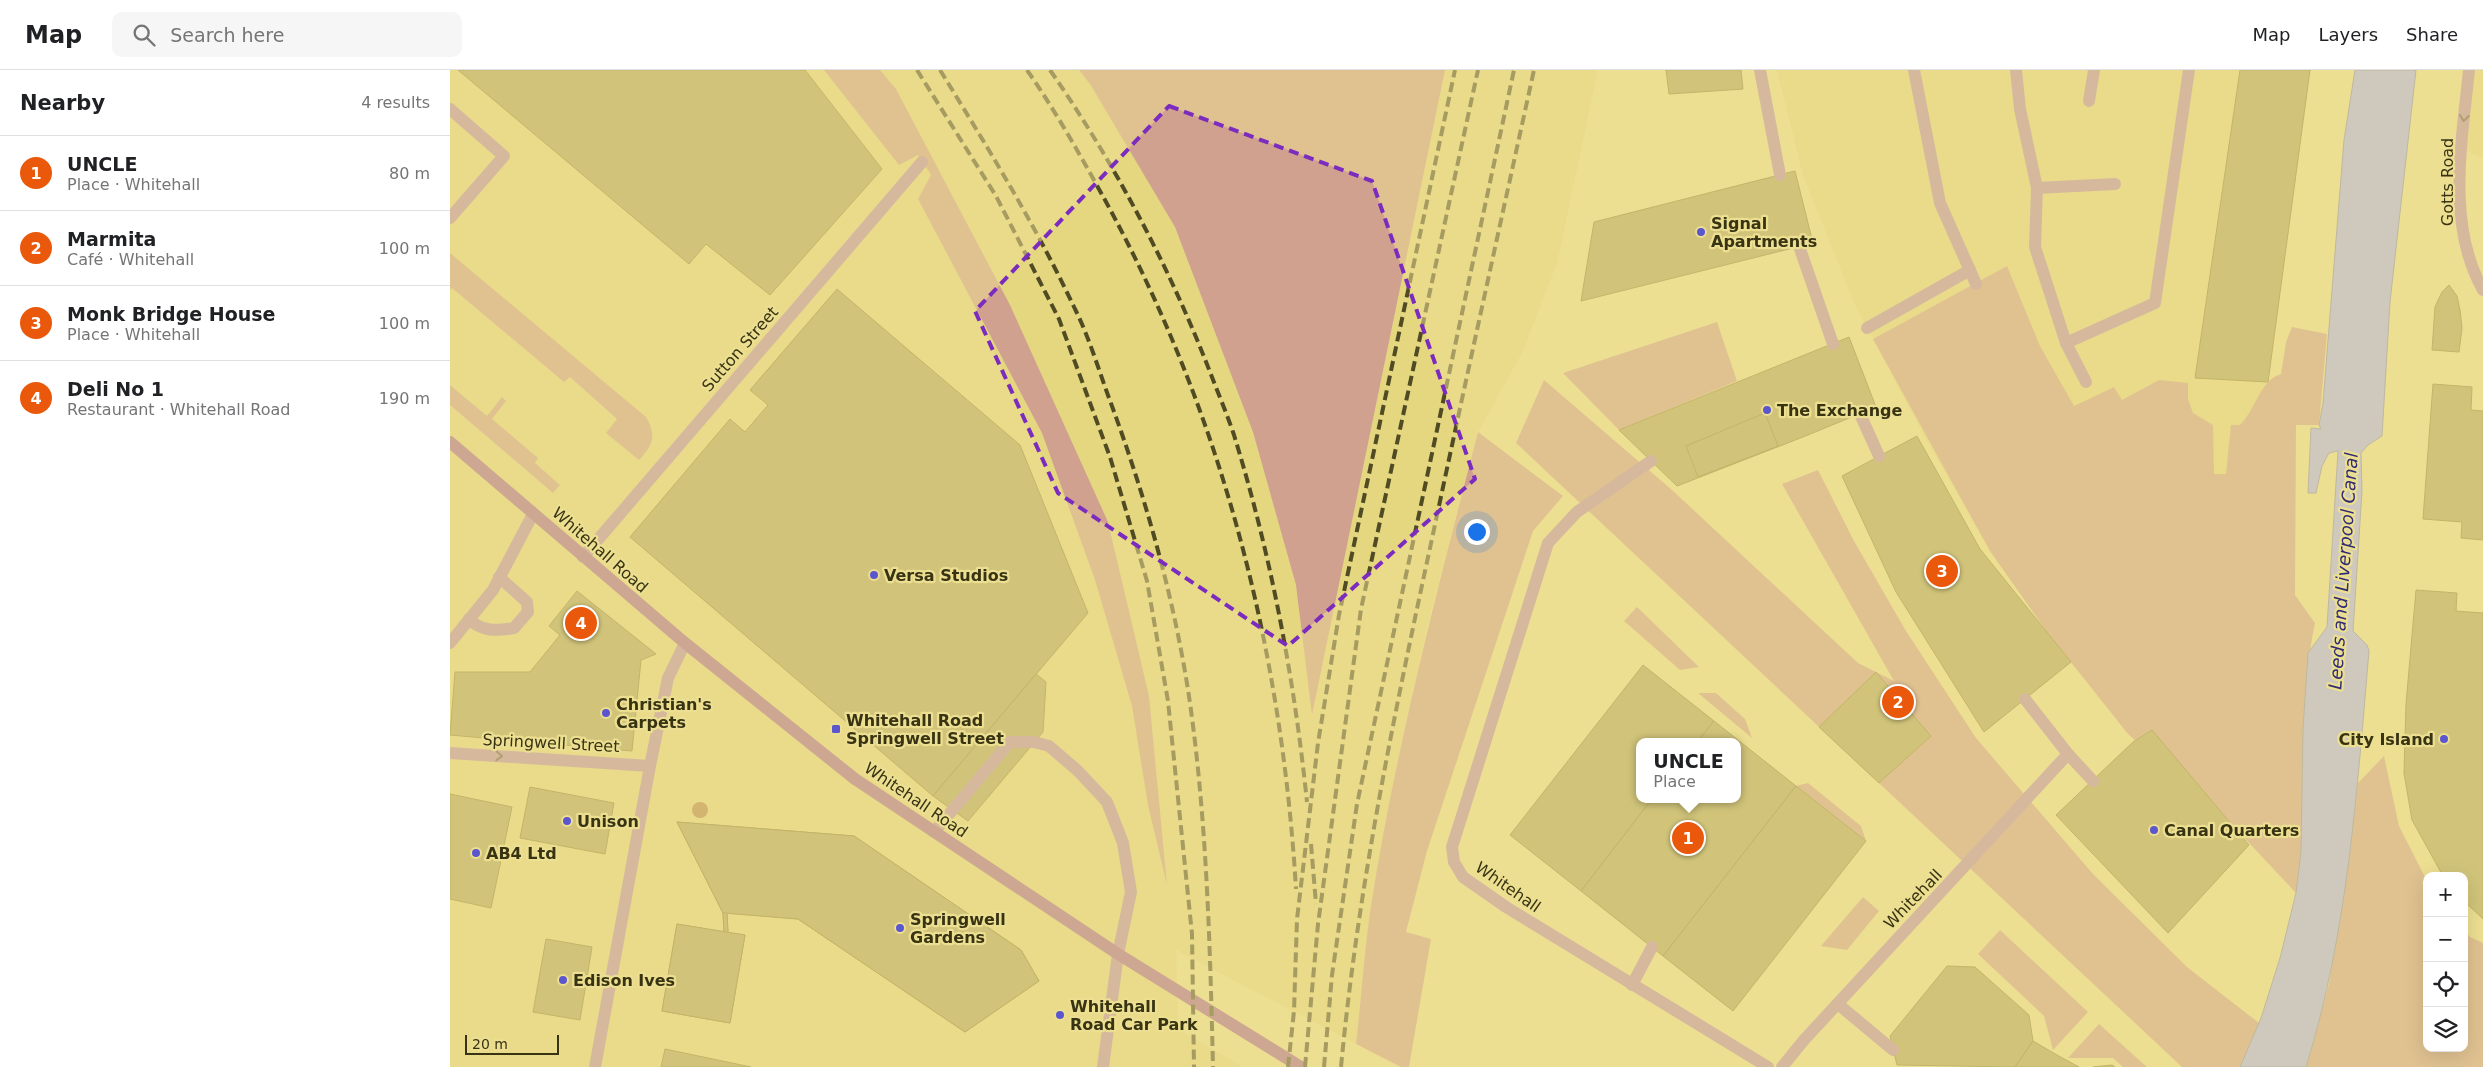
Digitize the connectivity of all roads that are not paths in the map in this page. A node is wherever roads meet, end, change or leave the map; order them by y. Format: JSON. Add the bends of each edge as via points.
{"nodes":[{"id":1,"x":1760,"y":70,"type":"edge"},
{"id":2,"x":1914,"y":70,"type":"edge"},
{"id":3,"x":2016,"y":70,"type":"edge"},
{"id":4,"x":2094,"y":70,"type":"edge"},
{"id":5,"x":2189,"y":70,"type":"edge"},
{"id":6,"x":2469,"y":70,"type":"edge"},
{"id":7,"x":2089,"y":101,"type":"dead end"},
{"id":8,"x":450,"y":109,"type":"edge"},
{"id":9,"x":922,"y":162,"type":"dead end"},
{"id":10,"x":1780,"y":175,"type":"dead end"},
{"id":11,"x":2115,"y":184,"type":"dead end"},
{"id":12,"x":2037,"y":188,"type":"junction"},
{"id":13,"x":450,"y":218,"type":"edge"},
{"id":14,"x":1799,"y":246,"type":"dead end"},
{"id":15,"x":1970,"y":270,"type":"junction"},
{"id":16,"x":1976,"y":284,"type":"dead end"},
{"id":17,"x":2483,"y":290,"type":"edge"},
{"id":18,"x":1867,"y":328,"type":"dead end"},
{"id":19,"x":2066,"y":343,"type":"junction"},
{"id":20,"x":1833,"y":344,"type":"dead end"},
{"id":21,"x":2086,"y":382,"type":"dead end"},
{"id":22,"x":1860,"y":414,"type":"dead end"},
{"id":23,"x":450,"y":442,"type":"edge"},
{"id":24,"x":1879,"y":456,"type":"dead end"},
{"id":25,"x":1651,"y":461,"type":"dead end"},
{"id":26,"x":533,"y":514,"type":"junction"},
{"id":27,"x":583,"y":557,"type":"junction"},
{"id":28,"x":500,"y":577,"type":"junction"},
{"id":29,"x":469,"y":619,"type":"junction"},
{"id":30,"x":450,"y":643,"type":"edge"},
{"id":31,"x":685,"y":643,"type":"junction"},
{"id":32,"x":2025,"y":699,"type":"dead end"},
{"id":33,"x":450,"y":753,"type":"edge"},
{"id":34,"x":2068,"y":754,"type":"junction"},
{"id":35,"x":650,"y":766,"type":"junction"},
{"id":36,"x":2093,"y":781,"type":"dead end"},
{"id":37,"x":934,"y":832,"type":"junction"},
{"id":38,"x":1652,"y":947,"type":"dead end"},
{"id":39,"x":1118,"y":954,"type":"junction"},
{"id":40,"x":1632,"y":985,"type":"junction"},
{"id":41,"x":1838,"y":1004,"type":"junction"},
{"id":42,"x":1893,"y":1050,"type":"dead end"},
{"id":43,"x":595,"y":1067,"type":"edge"},
{"id":44,"x":1103,"y":1067,"type":"edge"},
{"id":45,"x":1302,"y":1067,"type":"edge"},
{"id":46,"x":1768,"y":1067,"type":"edge"},
{"id":47,"x":1782,"y":1067,"type":"edge"}],
"edges":[{"from":1,"to":10,"type":"street"},
{"from":2,"to":15,"type":"street","via":[[1940,204]]},
{"from":3,"to":12,"type":"street","via":[[2020,108]]},
{"from":4,"to":7,"type":"street"},
{"from":5,"to":19,"type":"street","via":[[2155,303]]},
{"from":6,"to":17,"type":"street","name":"Gotts Road","one_way":true,"via":[[2461,149],[2460,223],[2475,277]]},
{"from":8,"to":13,"type":"street","via":[[504,156]]},
{"from":9,"to":27,"type":"street","name":"Sutton Street"},
{"from":11,"to":12,"type":"street"},
{"from":12,"to":19,"type":"street","via":[[2034,247]]},
{"from":14,"to":20,"type":"street"},
{"from":15,"to":16,"type":"street"},
{"from":15,"to":18,"type":"street"},
{"from":19,"to":21,"type":"street"},
{"from":22,"to":24,"type":"street"},
{"from":23,"to":26,"type":"street","name":"Whitehall Road"},
{"from":25,"to":40,"type":"street","name":"Whitehall","via":[[1577,512],[1548,543],[1452,847],[1454,862],[1463,877],[1506,908]]},
{"from":26,"to":27,"type":"street","name":"Whitehall Road"},
{"from":26,"to":28,"type":"street"},
{"from":27,"to":31,"type":"street","name":"Whitehall Road"},
{"from":28,"to":29,"type":"street"},
{"from":28,"to":29,"type":"street","via":[[527,602],[528,612],[514,628],[498,631],[478,627]]},
{"from":29,"to":30,"type":"street"},
{"from":31,"to":35,"type":"street","via":[[668,678]]},
{"from":31,"to":37,"type":"street","name":"Whitehall Road","via":[[846,772]]},
{"from":32,"to":34,"type":"street"},
{"from":33,"to":35,"type":"street","name":"Springwell Street","one_way":true},
{"from":34,"to":36,"type":"street"},
{"from":34,"to":41,"type":"street","name":"Whitehall"},
{"from":35,"to":43,"type":"street"},
{"from":37,"to":39,"type":"street","name":"Whitehall Road"},
{"from":37,"to":39,"type":"street","via":[[1010,742],[1034,742],[1048,746],[1078,771],[1107,802],[1123,843],[1131,892]]},
{"from":38,"to":40,"type":"street"},
{"from":39,"to":44,"type":"street"},
{"from":39,"to":45,"type":"street","name":"Whitehall Road"},
{"from":40,"to":46,"type":"street","name":"Whitehall"},
{"from":41,"to":42,"type":"street"},
{"from":41,"to":47,"type":"street","name":"Whitehall"}]}
